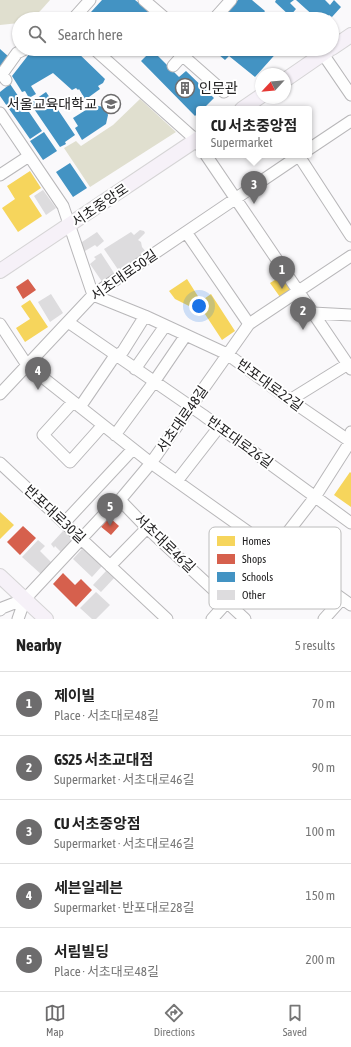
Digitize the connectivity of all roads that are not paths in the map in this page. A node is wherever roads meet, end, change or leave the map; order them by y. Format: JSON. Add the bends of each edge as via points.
{"nodes":[{"id":1,"x":90,"y":0,"type":"edge"},
{"id":2,"x":144,"y":0,"type":"edge"},
{"id":3,"x":231,"y":0,"type":"edge"},
{"id":4,"x":79,"y":12,"type":"edge"},
{"id":5,"x":158,"y":12,"type":"edge"},
{"id":6,"x":220,"y":12,"type":"edge"},
{"id":7,"x":351,"y":35,"type":"edge"},
{"id":8,"x":339,"y":43,"type":"edge"},
{"id":9,"x":15,"y":56,"type":"edge"},
{"id":10,"x":102,"y":56,"type":"edge"},
{"id":11,"x":182,"y":56,"type":"edge"},
{"id":12,"x":189,"y":56,"type":"edge"},
{"id":13,"x":319,"y":56,"type":"edge"},
{"id":14,"x":331,"y":56,"type":"edge"},
{"id":15,"x":173,"y":66,"type":"dead end"},
{"id":16,"x":291,"y":76,"type":"edge"},
{"id":17,"x":6,"y":80,"type":"dead end"},
{"id":18,"x":224,"y":92,"type":"dead end"},
{"id":19,"x":351,"y":96,"type":"edge"},
{"id":20,"x":255,"y":100,"type":"edge"},
{"id":21,"x":246,"y":106,"type":"edge"},
{"id":22,"x":0,"y":113,"type":"edge"},
{"id":23,"x":351,"y":121,"type":"edge"},
{"id":24,"x":196,"y":139,"type":"edge"},
{"id":25,"x":196,"y":142,"type":"edge"},
{"id":26,"x":312,"y":147,"type":"edge"},
{"id":27,"x":29,"y":156,"type":"junction"},
{"id":28,"x":208,"y":158,"type":"edge"},
{"id":29,"x":296,"y":158,"type":"edge"},
{"id":30,"x":302,"y":158,"type":"edge"},
{"id":31,"x":0,"y":175,"type":"edge"},
{"id":32,"x":234,"y":199,"type":"junction"},
{"id":33,"x":70,"y":224,"type":"junction"},
{"id":34,"x":186,"y":232,"type":"junction"},
{"id":35,"x":351,"y":236,"type":"edge"},
{"id":36,"x":351,"y":256,"type":"edge"},
{"id":37,"x":0,"y":271,"type":"edge"},
{"id":38,"x":299,"y":291,"type":"junction"},
{"id":39,"x":93,"y":295,"type":"junction"},
{"id":40,"x":313,"y":313,"type":"junction"},
{"id":41,"x":351,"y":315,"type":"edge"},
{"id":42,"x":145,"y":316,"type":"junction"},
{"id":43,"x":68,"y":322,"type":"junction"},
{"id":44,"x":0,"y":324,"type":"edge"},
{"id":45,"x":249,"y":324,"type":"junction"},
{"id":46,"x":165,"y":326,"type":"junction"},
{"id":47,"x":186,"y":335,"type":"junction"},
{"id":48,"x":227,"y":354,"type":"junction"},
{"id":49,"x":118,"y":357,"type":"junction"},
{"id":50,"x":27,"y":365,"type":"junction"},
{"id":51,"x":349,"y":367,"type":"edge"},
{"id":52,"x":135,"y":369,"type":"junction"},
{"id":53,"x":154,"y":382,"type":"junction"},
{"id":54,"x":0,"y":394,"type":"edge"},
{"id":55,"x":290,"y":400,"type":"junction"},
{"id":56,"x":77,"y":404,"type":"junction"},
{"id":57,"x":190,"y":407,"type":"junction"},
{"id":58,"x":103,"y":425,"type":"junction"},
{"id":59,"x":219,"y":427,"type":"junction"},
{"id":60,"x":115,"y":435,"type":"junction"},
{"id":61,"x":351,"y":438,"type":"edge"},
{"id":62,"x":133,"y":449,"type":"junction"},
{"id":63,"x":0,"y":463,"type":"edge"},
{"id":64,"x":151,"y":463,"type":"junction"},
{"id":65,"x":177,"y":482,"type":"junction"},
{"id":66,"x":315,"y":497,"type":"junction"},
{"id":67,"x":120,"y":500,"type":"junction"},
{"id":68,"x":64,"y":523,"type":"junction"},
{"id":69,"x":351,"y":523,"type":"edge"},
{"id":70,"x":241,"y":527,"type":"edge"},
{"id":71,"x":292,"y":527,"type":"edge"},
{"id":72,"x":147,"y":528,"type":"junction"},
{"id":73,"x":82,"y":539,"type":"junction"},
{"id":74,"x":110,"y":566,"type":"junction"},
{"id":75,"x":0,"y":576,"type":"edge"},
{"id":76,"x":209,"y":585,"type":"edge"},
{"id":77,"x":25,"y":599,"type":"junction"},
{"id":78,"x":221,"y":609,"type":"edge"},
{"id":79,"x":234,"y":609,"type":"edge"},
{"id":80,"x":338,"y":609,"type":"edge"},
{"id":81,"x":0,"y":610,"type":"edge"},
{"id":82,"x":18,"y":619,"type":"edge"},
{"id":83,"x":46,"y":619,"type":"edge"},
{"id":84,"x":167,"y":619,"type":"edge"},
{"id":85,"x":212,"y":619,"type":"edge"},
{"id":86,"x":245,"y":619,"type":"edge"},
{"id":87,"x":324,"y":619,"type":"edge"}],
"edges":[{"from":1,"to":4,"type":"street"},
{"from":2,"to":5,"type":"street"},
{"from":3,"to":6,"type":"street"},
{"from":7,"to":8,"type":"main road"},
{"from":9,"to":17,"type":"street","via":[[2,74]]},
{"from":10,"to":24,"type":"street"},
{"from":11,"to":15,"type":"street"},
{"from":12,"to":18,"type":"street"},
{"from":13,"to":16,"type":"main road"},
{"from":14,"to":19,"type":"street"},
{"from":20,"to":21,"type":"main road"},
{"from":22,"to":27,"type":"street"},
{"from":23,"to":26,"type":"street"},
{"from":25,"to":33,"type":"main road","name":"서초중앙로"},
{"from":27,"to":31,"type":"street"},
{"from":27,"to":33,"type":"street","via":[[63,206]]},
{"from":28,"to":32,"type":"street"},
{"from":29,"to":32,"type":"street","name":"서초대로50길"},
{"from":30,"to":35,"type":"street","name":"서초대로50길"},
{"from":32,"to":34,"type":"street","name":"서초대로50길"},
{"from":32,"to":38,"type":"street"},
{"from":33,"to":37,"type":"main road","name":"서초중앙로"},
{"from":33,"to":39,"type":"street"},
{"from":34,"to":39,"type":"street","name":"서초대로50길"},
{"from":34,"to":45,"type":"street"},
{"from":36,"to":38,"type":"street","name":"서초대로48길"},
{"from":38,"to":40,"type":"street"},
{"from":38,"to":45,"type":"street","name":"서초대로48길"},
{"from":39,"to":42,"type":"street","name":"반포대로22길"},
{"from":39,"to":43,"type":"street","name":"서초대로50길"},
{"from":40,"to":41,"type":"street"},
{"from":40,"to":51,"type":"street"},
{"from":42,"to":46,"type":"street","name":"반포대로22길"},
{"from":42,"to":49,"type":"street"},
{"from":43,"to":49,"type":"street","name":"반포대로26길"},
{"from":43,"to":50,"type":"street","name":"서초대로50길"},
{"from":44,"to":50,"type":"street"},
{"from":45,"to":48,"type":"street","name":"서초대로48길"},
{"from":46,"to":47,"type":"street","name":"반포대로22길"},
{"from":46,"to":52,"type":"street"},
{"from":47,"to":48,"type":"street","name":"반포대로22길"},
{"from":47,"to":53,"type":"street"},
{"from":48,"to":55,"type":"street","name":"반포대로22길"},
{"from":48,"to":57,"type":"street","name":"서초대로48길"},
{"from":49,"to":52,"type":"street","name":"반포대로26길"},
{"from":49,"to":56,"type":"street","via":[[112,360]]},
{"from":50,"to":54,"type":"street","name":"서초대로50길"},
{"from":50,"to":56,"type":"street"},
{"from":51,"to":55,"type":"street"},
{"from":52,"to":53,"type":"street","name":"반포대로26길"},
{"from":53,"to":57,"type":"street","name":"반포대로26길"},
{"from":53,"to":60,"type":"street"},
{"from":55,"to":61,"type":"street","name":"반포대로22길"},
{"from":56,"to":58,"type":"street"},
{"from":56,"to":58,"type":"street","via":[[43,435],[70,462]]},
{"from":57,"to":59,"type":"street","name":"반포대로26길"},
{"from":57,"to":64,"type":"street","name":"서초대로48길"},
{"from":58,"to":60,"type":"street"},
{"from":59,"to":65,"type":"street"},
{"from":59,"to":66,"type":"street","name":"반포대로26길"},
{"from":60,"to":62,"type":"street"},
{"from":61,"to":66,"type":"street"},
{"from":62,"to":64,"type":"street"},
{"from":62,"to":68,"type":"street"},
{"from":63,"to":68,"type":"street","name":"반포대로30길"},
{"from":64,"to":65,"type":"street"},
{"from":64,"to":67,"type":"street","name":"서초대로48길"},
{"from":65,"to":70,"type":"street"},
{"from":66,"to":69,"type":"street","name":"반포대로26길"},
{"from":66,"to":71,"type":"street"},
{"from":67,"to":72,"type":"street","name":"서초대로46길"},
{"from":67,"to":73,"type":"street","name":"서초대로48길"},
{"from":68,"to":73,"type":"street","name":"반포대로30길"},
{"from":72,"to":74,"type":"street"},
{"from":72,"to":76,"type":"street","name":"서초대로46길"},
{"from":73,"to":74,"type":"street","name":"반포대로30길"},
{"from":73,"to":77,"type":"street","name":"서초대로48길"},
{"from":74,"to":84,"type":"street","name":"반포대로30길"},
{"from":75,"to":77,"type":"main road"},
{"from":77,"to":81,"type":"street"},
{"from":77,"to":82,"type":"street"},
{"from":77,"to":83,"type":"main road"},
{"from":78,"to":85,"type":"street"},
{"from":79,"to":86,"type":"street","name":"서초대로46길"},
{"from":80,"to":87,"type":"street"}]}
